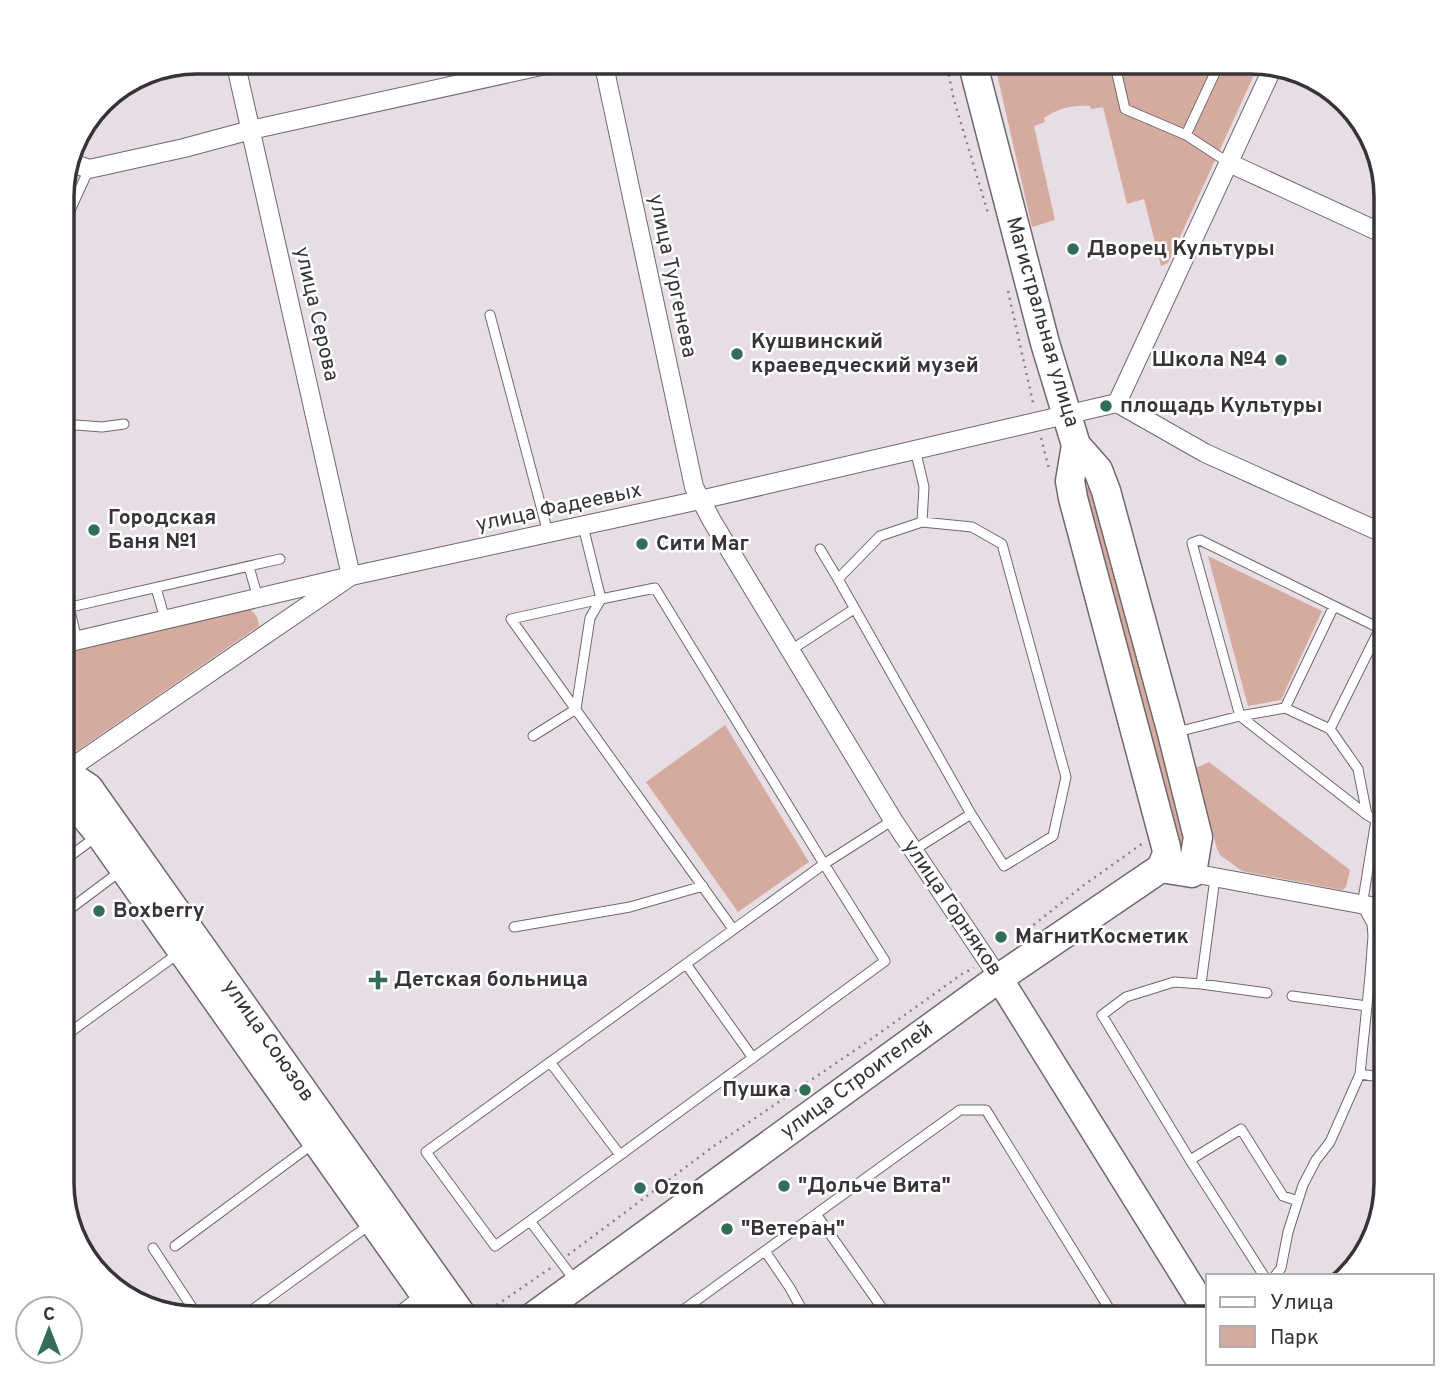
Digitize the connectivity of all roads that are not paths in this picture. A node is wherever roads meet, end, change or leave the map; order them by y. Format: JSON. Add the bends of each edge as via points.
{"nodes":[{"id":1,"x":238,"y":74,"type":"edge"},
{"id":2,"x":505,"y":74,"type":"edge"},
{"id":3,"x":606,"y":74,"type":"edge"},
{"id":4,"x":975,"y":74,"type":"edge"},
{"id":5,"x":1117,"y":74,"type":"edge"},
{"id":6,"x":1214,"y":74,"type":"edge"},
{"id":7,"x":1269,"y":75,"type":"edge"},
{"id":8,"x":251,"y":130,"type":"junction"},
{"id":9,"x":1186,"y":135,"type":"junction"},
{"id":10,"x":1229,"y":163,"type":"junction"},
{"id":11,"x":78,"y":165,"type":"edge"},
{"id":12,"x":89,"y":169,"type":"junction"},
{"id":13,"x":74,"y":202,"type":"edge"},
{"id":14,"x":1374,"y":229,"type":"edge"},
{"id":15,"x":490,"y":315,"type":"dead end"},
{"id":16,"x":1116,"y":403,"type":"junction"},
{"id":17,"x":1067,"y":416,"type":"junction"},
{"id":18,"x":124,"y":424,"type":"dead end"},
{"id":19,"x":74,"y":425,"type":"edge"},
{"id":20,"x":1076,"y":444,"type":"junction"},
{"id":21,"x":915,"y":449,"type":"junction"},
{"id":22,"x":700,"y":500,"type":"junction"},
{"id":23,"x":922,"y":522,"type":"junction"},
{"id":24,"x":583,"y":526,"type":"junction"},
{"id":25,"x":1374,"y":529,"type":"edge"},
{"id":26,"x":548,"y":534,"type":"junction"},
{"id":27,"x":820,"y":549,"type":"dead end"},
{"id":28,"x":280,"y":559,"type":"dead end"},
{"id":29,"x":249,"y":567,"type":"junction"},
{"id":30,"x":351,"y":576,"type":"junction"},
{"id":31,"x":838,"y":579,"type":"junction"},
{"id":32,"x":156,"y":588,"type":"junction"},
{"id":33,"x":258,"y":597,"type":"junction"},
{"id":34,"x":601,"y":599,"type":"junction"},
{"id":35,"x":74,"y":606,"type":"edge"},
{"id":36,"x":1334,"y":606,"type":"junction"},
{"id":37,"x":854,"y":609,"type":"junction"},
{"id":38,"x":165,"y":619,"type":"junction"},
{"id":39,"x":1374,"y":626,"type":"edge"},
{"id":40,"x":74,"y":641,"type":"edge"},
{"id":41,"x":1373,"y":642,"type":"edge"},
{"id":42,"x":791,"y":650,"type":"junction"},
{"id":43,"x":1285,"y":708,"type":"junction"},
{"id":44,"x":576,"y":709,"type":"junction"},
{"id":45,"x":1240,"y":716,"type":"junction"},
{"id":46,"x":1330,"y":729,"type":"junction"},
{"id":47,"x":1172,"y":733,"type":"junction"},
{"id":48,"x":533,"y":737,"type":"dead end"},
{"id":49,"x":74,"y":764,"type":"edge"},
{"id":50,"x":74,"y":778,"type":"edge"},
{"id":51,"x":74,"y":806,"type":"edge"},
{"id":52,"x":971,"y":814,"type":"junction"},
{"id":53,"x":1371,"y":818,"type":"junction"},
{"id":54,"x":1374,"y":819,"type":"edge"},
{"id":55,"x":893,"y":820,"type":"junction"},
{"id":56,"x":99,"y":835,"type":"junction"},
{"id":57,"x":914,"y":850,"type":"junction"},
{"id":58,"x":74,"y":853,"type":"edge"},
{"id":59,"x":824,"y":864,"type":"junction"},
{"id":60,"x":1161,"y":868,"type":"junction"},
{"id":61,"x":123,"y":870,"type":"junction"},
{"id":62,"x":1203,"y":875,"type":"junction"},
{"id":63,"x":703,"y":886,"type":"junction"},
{"id":64,"x":74,"y":906,"type":"edge"},
{"id":65,"x":1362,"y":906,"type":"junction"},
{"id":66,"x":1374,"y":907,"type":"edge"},
{"id":67,"x":514,"y":927,"type":"dead end"},
{"id":68,"x":733,"y":929,"type":"junction"},
{"id":69,"x":181,"y":951,"type":"junction"},
{"id":70,"x":686,"y":964,"type":"junction"},
{"id":71,"x":993,"y":970,"type":"junction"},
{"id":72,"x":1370,"y":976,"type":"junction"},
{"id":73,"x":1374,"y":977,"type":"edge"},
{"id":74,"x":1200,"y":984,"type":"junction"},
{"id":75,"x":1267,"y":993,"type":"dead end"},
{"id":76,"x":1292,"y":996,"type":"dead end"},
{"id":77,"x":1367,"y":1006,"type":"junction"},
{"id":78,"x":74,"y":1029,"type":"edge"},
{"id":79,"x":753,"y":1058,"type":"junction"},
{"id":80,"x":550,"y":1062,"type":"junction"},
{"id":81,"x":1360,"y":1074,"type":"junction"},
{"id":82,"x":1374,"y":1076,"type":"edge"},
{"id":83,"x":283,"y":1078,"type":"junction"},
{"id":84,"x":316,"y":1142,"type":"junction"},
{"id":85,"x":620,"y":1155,"type":"junction"},
{"id":86,"x":1190,"y":1160,"type":"junction"},
{"id":87,"x":364,"y":1193,"type":"junction"},
{"id":88,"x":1298,"y":1201,"type":"junction"},
{"id":89,"x":816,"y":1214,"type":"junction"},
{"id":90,"x":530,"y":1221,"type":"junction"},
{"id":91,"x":373,"y":1222,"type":"junction"},
{"id":92,"x":175,"y":1246,"type":"dead end"},
{"id":93,"x":153,"y":1248,"type":"dead end"},
{"id":94,"x":765,"y":1251,"type":"junction"},
{"id":95,"x":1263,"y":1274,"type":"edge"},
{"id":96,"x":1276,"y":1274,"type":"edge"},
{"id":97,"x":577,"y":1284,"type":"junction"},
{"id":98,"x":423,"y":1293,"type":"junction"},
{"id":99,"x":191,"y":1305,"type":"edge"},
{"id":100,"x":258,"y":1306,"type":"edge"},
{"id":101,"x":406,"y":1306,"type":"edge"},
{"id":102,"x":432,"y":1306,"type":"edge"},
{"id":103,"x":455,"y":1306,"type":"edge"},
{"id":104,"x":547,"y":1306,"type":"edge"},
{"id":105,"x":689,"y":1306,"type":"edge"},
{"id":106,"x":800,"y":1306,"type":"edge"},
{"id":107,"x":881,"y":1306,"type":"edge"},
{"id":108,"x":1108,"y":1306,"type":"edge"},
{"id":109,"x":1203,"y":1306,"type":"edge"}],
"edges":[{"from":1,"to":8,"type":"street","name":"улица Серова"},
{"from":2,"to":8,"type":"street"},
{"from":3,"to":22,"type":"street","name":"улица Тургенева"},
{"from":4,"to":17,"type":"main road","name":"Магистральная улица"},
{"from":5,"to":9,"type":"lane","via":[[1125,109]]},
{"from":6,"to":9,"type":"lane"},
{"from":7,"to":10,"type":"street"},
{"from":8,"to":12,"type":"street"},
{"from":8,"to":30,"type":"street","name":"улица Серова"},
{"from":9,"to":10,"type":"lane"},
{"from":10,"to":14,"type":"street"},
{"from":10,"to":16,"type":"street"},
{"from":11,"to":12,"type":"street"},
{"from":12,"to":13,"type":"lane"},
{"from":15,"to":26,"type":"lane"},
{"from":16,"to":17,"type":"street"},
{"from":16,"to":25,"type":"street","via":[[1205,453]]},
{"from":17,"to":20,"type":"main road","name":"Магистральная улица"},
{"from":17,"to":21,"type":"street","name":"улица Фадеевых"},
{"from":18,"to":19,"type":"lane"},
{"from":20,"to":47,"type":"main road","via":[[1098,470],[1106,491]]},
{"from":20,"to":60,"type":"main road","name":"Магистральная улица","via":[[1070,481],[1073,498],[1166,846]]},
{"from":21,"to":22,"type":"street","name":"улица Фадеевых"},
{"from":21,"to":23,"type":"lane","via":[[924,487]]},
{"from":22,"to":24,"type":"street","name":"улица Фадеевых"},
{"from":22,"to":42,"type":"street","name":"улица Горняков"},
{"from":23,"to":31,"type":"lane","via":[[880,536]]},
{"from":23,"to":52,"type":"lane","via":[[972,527],[1002,544],[1066,777],[1053,836],[1003,866]]},
{"from":24,"to":26,"type":"street","name":"улица Фадеевых"},
{"from":24,"to":34,"type":"lane"},
{"from":26,"to":30,"type":"street","name":"улица Фадеевых"},
{"from":27,"to":31,"type":"lane"},
{"from":28,"to":29,"type":"lane"},
{"from":29,"to":32,"type":"lane"},
{"from":29,"to":33,"type":"lane"},
{"from":30,"to":33,"type":"street","name":"улица Фадеевых"},
{"from":30,"to":49,"type":"street"},
{"from":31,"to":37,"type":"lane"},
{"from":32,"to":35,"type":"lane"},
{"from":32,"to":38,"type":"lane"},
{"from":33,"to":38,"type":"street","name":"улица Фадеевых"},
{"from":34,"to":44,"type":"lane","via":[[590,618]]},
{"from":34,"to":44,"type":"lane","via":[[511,619]]},
{"from":34,"to":59,"type":"lane","via":[[655,588]]},
{"from":36,"to":39,"type":"lane"},
{"from":36,"to":43,"type":"lane"},
{"from":36,"to":45,"type":"lane","via":[[1200,540],[1192,543]]},
{"from":37,"to":42,"type":"lane"},
{"from":37,"to":52,"type":"lane"},
{"from":38,"to":40,"type":"street","name":"улица Фадеевых"},
{"from":41,"to":46,"type":"lane"},
{"from":42,"to":55,"type":"street","name":"улица Горняков"},
{"from":43,"to":45,"type":"lane"},
{"from":43,"to":46,"type":"lane"},
{"from":44,"to":48,"type":"lane"},
{"from":44,"to":63,"type":"lane"},
{"from":45,"to":47,"type":"lane"},
{"from":45,"to":53,"type":"lane"},
{"from":46,"to":53,"type":"lane","via":[[1358,769]]},
{"from":47,"to":62,"type":"main road"},
{"from":50,"to":83,"type":"street","name":"улица Союзов","via":[[89,787]]},
{"from":51,"to":56,"type":"street","name":"улица Союзов"},
{"from":52,"to":57,"type":"lane"},
{"from":53,"to":54,"type":"lane"},
{"from":53,"to":65,"type":"lane"},
{"from":55,"to":57,"type":"street","name":"улица Горняков"},
{"from":55,"to":59,"type":"lane"},
{"from":56,"to":58,"type":"lane"},
{"from":56,"to":61,"type":"street","name":"улица Союзов"},
{"from":57,"to":71,"type":"street","name":"улица Горняков"},
{"from":59,"to":68,"type":"lane"},
{"from":59,"to":79,"type":"lane","via":[[886,961]]},
{"from":60,"to":62,"type":"main road"},
{"from":60,"to":71,"type":"main road","name":"улица Строителей"},
{"from":61,"to":64,"type":"lane"},
{"from":61,"to":69,"type":"street","name":"улица Союзов"},
{"from":62,"to":65,"type":"street"},
{"from":62,"to":74,"type":"lane"},
{"from":63,"to":67,"type":"lane","via":[[630,907]]},
{"from":63,"to":68,"type":"lane"},
{"from":65,"to":66,"type":"street"},
{"from":65,"to":72,"type":"lane","via":[[1372,924]]},
{"from":68,"to":70,"type":"lane"},
{"from":69,"to":78,"type":"lane"},
{"from":69,"to":83,"type":"street","name":"улица Союзов"},
{"from":70,"to":79,"type":"lane"},
{"from":70,"to":80,"type":"lane"},
{"from":71,"to":97,"type":"main road","name":"улица Строителей"},
{"from":71,"to":109,"type":"street","name":"улица Горняков"},
{"from":72,"to":73,"type":"lane"},
{"from":72,"to":77,"type":"lane"},
{"from":74,"to":75,"type":"lane"},
{"from":74,"to":86,"type":"lane","via":[[1174,982],[1126,998],[1102,1015]]},
{"from":76,"to":77,"type":"lane"},
{"from":77,"to":81,"type":"lane"},
{"from":79,"to":85,"type":"lane"},
{"from":80,"to":85,"type":"lane"},
{"from":80,"to":90,"type":"lane","via":[[426,1152],[495,1246]]},
{"from":81,"to":82,"type":"lane"},
{"from":81,"to":88,"type":"lane"},
{"from":83,"to":84,"type":"street","name":"улица Союзов"},
{"from":83,"to":87,"type":"street","name":"улица Союзов"},
{"from":84,"to":87,"type":"street","name":"улица Союзов"},
{"from":84,"to":92,"type":"lane"},
{"from":85,"to":90,"type":"lane"},
{"from":86,"to":88,"type":"lane","via":[[1241,1129],[1283,1196]]},
{"from":86,"to":95,"type":"lane"},
{"from":87,"to":91,"type":"street","name":"улица Союзов"},
{"from":87,"to":103,"type":"street","name":"улица Союзов"},
{"from":88,"to":96,"type":"lane"},
{"from":89,"to":94,"type":"lane"},
{"from":89,"to":107,"type":"lane"},
{"from":89,"to":108,"type":"lane","via":[[960,1110],[986,1110]]},
{"from":90,"to":97,"type":"lane"},
{"from":91,"to":98,"type":"street","name":"улица Союзов"},
{"from":91,"to":100,"type":"lane"},
{"from":93,"to":99,"type":"lane"},
{"from":94,"to":105,"type":"lane"},
{"from":94,"to":106,"type":"lane"},
{"from":97,"to":104,"type":"main road","name":"улица Строителей"},
{"from":98,"to":101,"type":"lane"},
{"from":98,"to":102,"type":"street","name":"улица Союзов"}]}
